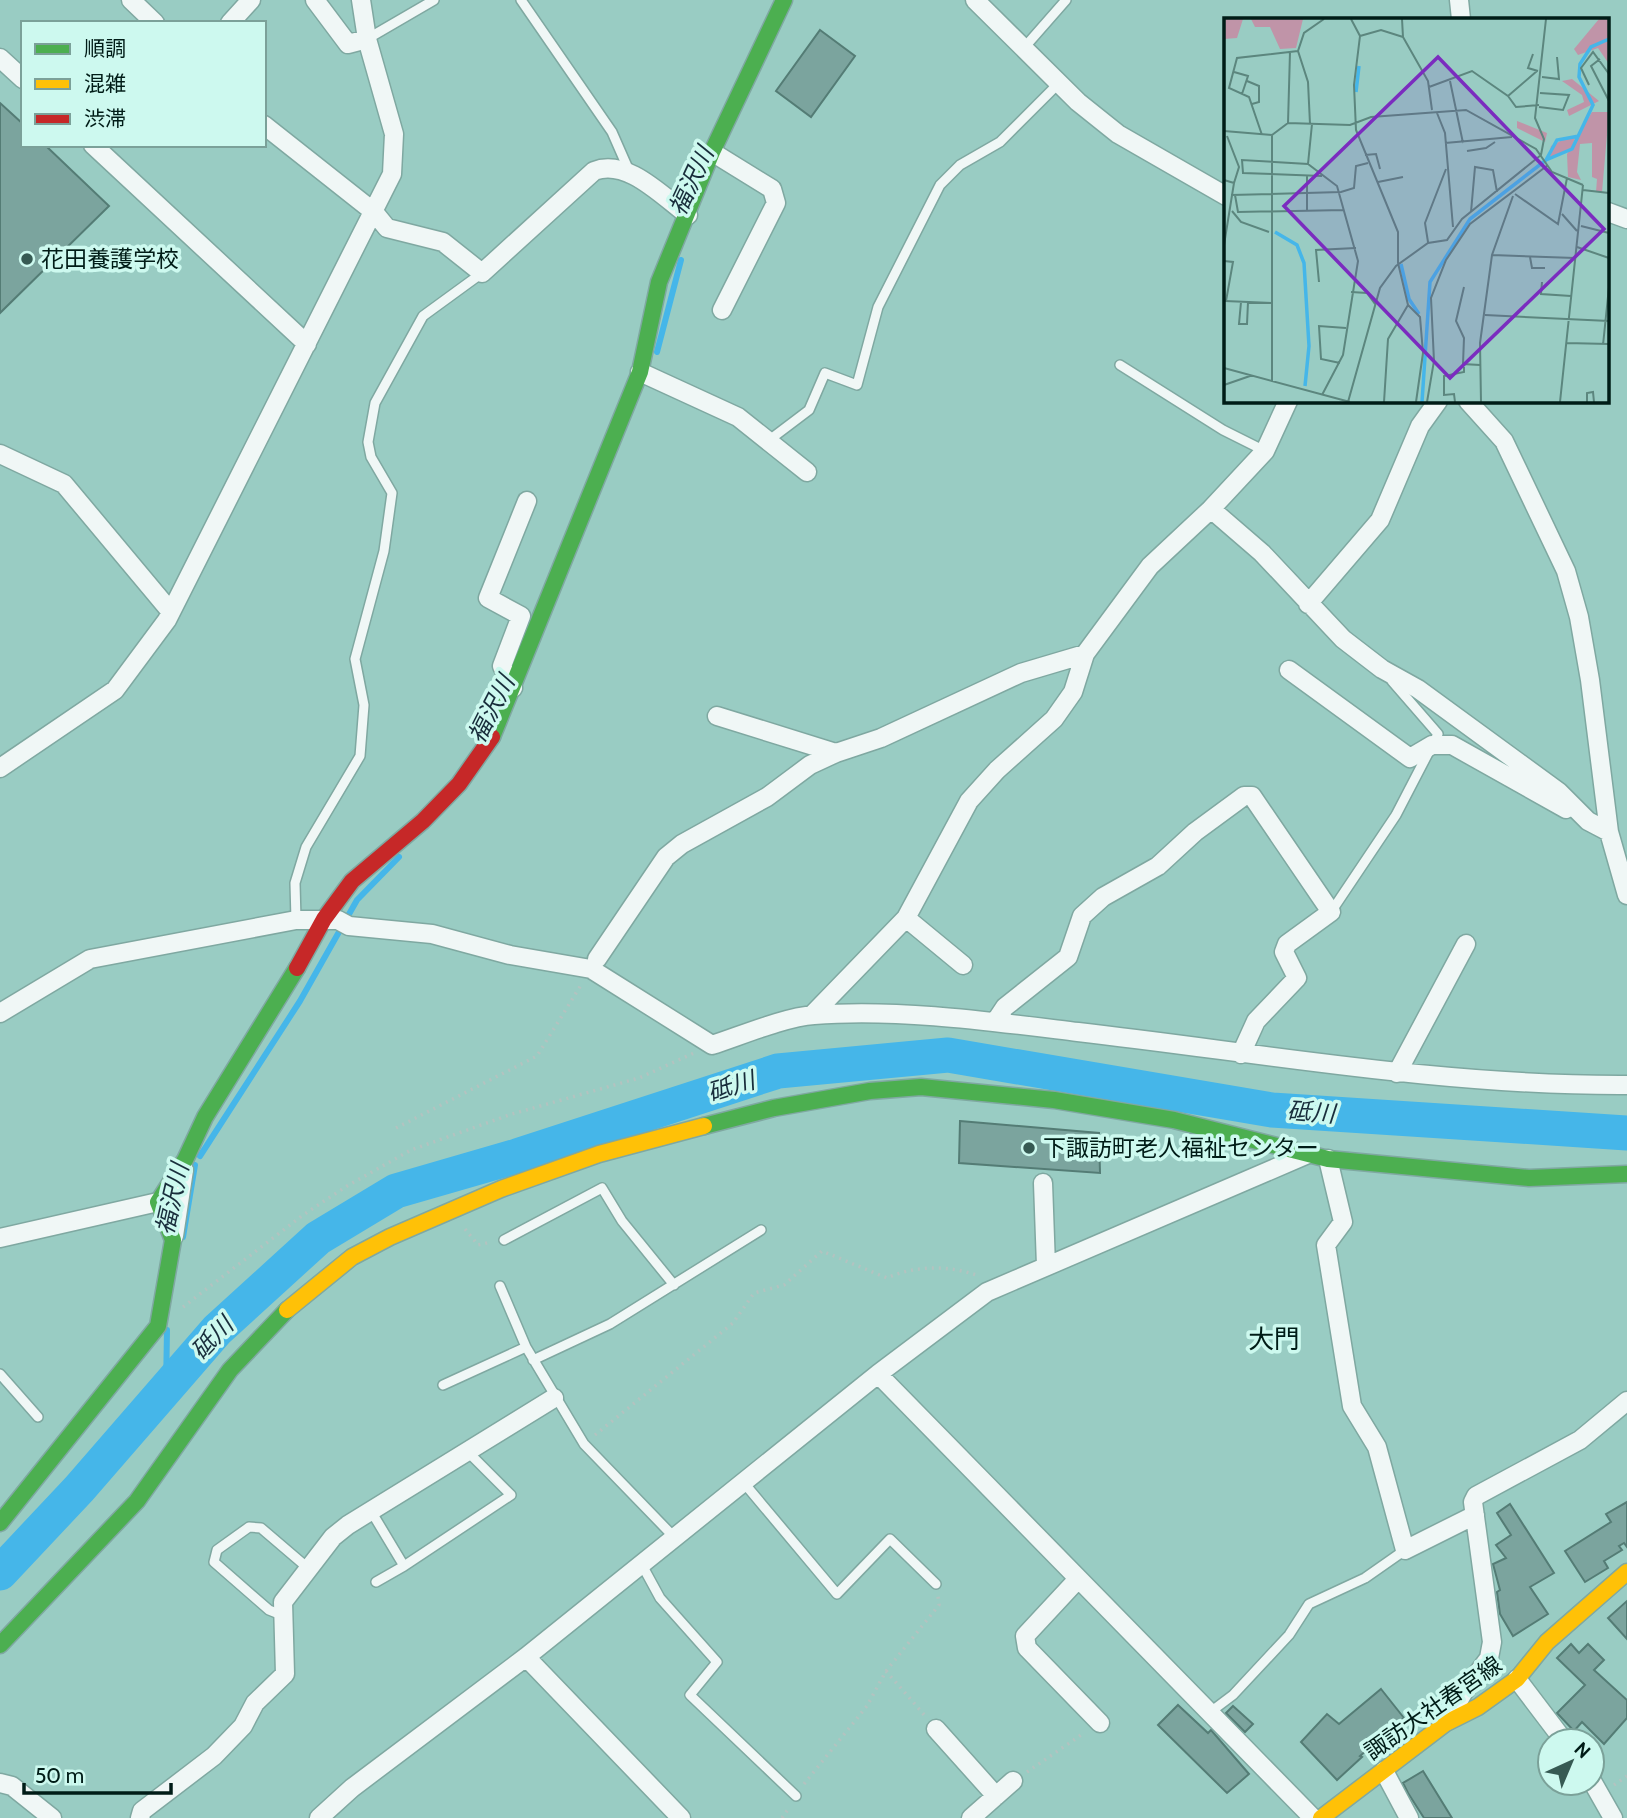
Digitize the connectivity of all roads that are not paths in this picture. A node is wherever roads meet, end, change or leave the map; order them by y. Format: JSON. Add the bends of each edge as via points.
{"nodes":[{"id":1,"x":131,"y":0,"type":"edge"},
{"id":2,"x":251,"y":0,"type":"edge"},
{"id":3,"x":315,"y":0,"type":"edge"},
{"id":4,"x":361,"y":0,"type":"edge"},
{"id":5,"x":434,"y":0,"type":"edge"},
{"id":6,"x":521,"y":0,"type":"edge"},
{"id":7,"x":784,"y":0,"type":"edge"},
{"id":8,"x":975,"y":0,"type":"edge"},
{"id":9,"x":1066,"y":0,"type":"edge"},
{"id":10,"x":1459,"y":0,"type":"edge"},
{"id":11,"x":1461,"y":18,"type":"edge"},
{"id":12,"x":153,"y":21,"type":"edge"},
{"id":13,"x":232,"y":21,"type":"edge"},
{"id":14,"x":368,"y":39,"type":"junction"},
{"id":15,"x":1023,"y":49,"type":"junction"},
{"id":16,"x":0,"y":58,"type":"edge"},
{"id":17,"x":21,"y":77,"type":"edge"},
{"id":18,"x":1058,"y":84,"type":"junction"},
{"id":19,"x":266,"y":127,"type":"edge"},
{"id":20,"x":103,"y":148,"type":"edge"},
{"id":21,"x":712,"y":152,"type":"junction"},
{"id":22,"x":629,"y":173,"type":"junction"},
{"id":23,"x":1224,"y":195,"type":"edge"},
{"id":24,"x":374,"y":212,"type":"junction"},
{"id":25,"x":1610,"y":213,"type":"edge"},
{"id":26,"x":688,"y":215,"type":"junction"},
{"id":27,"x":1627,"y":219,"type":"edge"},
{"id":28,"x":482,"y":274,"type":"junction"},
{"id":29,"x":722,"y":310,"type":"dead end"},
{"id":30,"x":306,"y":344,"type":"junction"},
{"id":31,"x":1120,"y":365,"type":"dead end"},
{"id":32,"x":640,"y":372,"type":"junction"},
{"id":33,"x":1288,"y":402,"type":"edge"},
{"id":34,"x":1437,"y":402,"type":"edge"},
{"id":35,"x":1469,"y":402,"type":"edge"},
{"id":36,"x":768,"y":441,"type":"junction"},
{"id":37,"x":1265,"y":451,"type":"junction"},
{"id":38,"x":0,"y":454,"type":"edge"},
{"id":39,"x":807,"y":472,"type":"dead end"},
{"id":40,"x":527,"y":501,"type":"dead end"},
{"id":41,"x":1211,"y":509,"type":"junction"},
{"id":42,"x":1308,"y":604,"type":"junction"},
{"id":43,"x":171,"y":612,"type":"junction"},
{"id":44,"x":1085,"y":654,"type":"junction"},
{"id":45,"x":1382,"y":669,"type":"junction"},
{"id":46,"x":1289,"y":670,"type":"dead end"},
{"id":47,"x":513,"y":688,"type":"junction"},
{"id":48,"x":717,"y":716,"type":"dead end"},
{"id":49,"x":1432,"y":745,"type":"junction"},
{"id":50,"x":836,"y":752,"type":"junction"},
{"id":51,"x":0,"y":768,"type":"edge"},
{"id":52,"x":1588,"y":821,"type":"junction"},
{"id":53,"x":1609,"y":832,"type":"junction"},
{"id":54,"x":1627,"y":895,"type":"edge"},
{"id":55,"x":1331,"y":912,"type":"junction"},
{"id":56,"x":906,"y":918,"type":"junction"},
{"id":57,"x":296,"y":920,"type":"junction"},
{"id":58,"x":337,"y":922,"type":"junction"},
{"id":59,"x":1466,"y":944,"type":"dead end"},
{"id":60,"x":594,"y":964,"type":"junction"},
{"id":61,"x":963,"y":965,"type":"dead end"},
{"id":62,"x":0,"y":1013,"type":"edge"},
{"id":63,"x":811,"y":1015,"type":"junction"},
{"id":64,"x":995,"y":1022,"type":"junction"},
{"id":65,"x":1241,"y":1054,"type":"junction"},
{"id":66,"x":1397,"y":1073,"type":"junction"},
{"id":67,"x":1627,"y":1085,"type":"edge"},
{"id":68,"x":1308,"y":1154,"type":"junction"},
{"id":69,"x":1328,"y":1159,"type":"junction"},
{"id":70,"x":185,"y":1160,"type":"junction"},
{"id":71,"x":1627,"y":1174,"type":"edge"},
{"id":72,"x":1043,"y":1182,"type":"dead end"},
{"id":73,"x":158,"y":1202,"type":"junction"},
{"id":74,"x":761,"y":1230,"type":"dead end"},
{"id":75,"x":0,"y":1238,"type":"edge"},
{"id":76,"x":173,"y":1240,"type":"junction"},
{"id":77,"x":504,"y":1240,"type":"road end"},
{"id":78,"x":1046,"y":1266,"type":"junction"},
{"id":79,"x":674,"y":1285,"type":"junction"},
{"id":80,"x":500,"y":1286,"type":"dead end"},
{"id":81,"x":526,"y":1347,"type":"junction"},
{"id":82,"x":533,"y":1360,"type":"junction"},
{"id":83,"x":0,"y":1374,"type":"edge"},
{"id":84,"x":878,"y":1374,"type":"junction"},
{"id":85,"x":443,"y":1385,"type":"dead end"},
{"id":86,"x":554,"y":1398,"type":"junction"},
{"id":87,"x":1627,"y":1401,"type":"edge"},
{"id":88,"x":38,"y":1417,"type":"dead end"},
{"id":89,"x":468,"y":1451,"type":"junction"},
{"id":90,"x":744,"y":1483,"type":"junction"},
{"id":91,"x":371,"y":1511,"type":"junction"},
{"id":92,"x":1475,"y":1515,"type":"junction"},
{"id":93,"x":0,"y":1523,"type":"edge"},
{"id":94,"x":675,"y":1538,"type":"junction"},
{"id":95,"x":1405,"y":1550,"type":"junction"},
{"id":96,"x":642,"y":1565,"type":"junction"},
{"id":97,"x":404,"y":1566,"type":"junction"},
{"id":98,"x":309,"y":1569,"type":"junction"},
{"id":99,"x":1627,"y":1572,"type":"edge"},
{"id":100,"x":1077,"y":1579,"type":"junction"},
{"id":101,"x":376,"y":1582,"type":"dead end"},
{"id":102,"x":936,"y":1584,"type":"road end"},
{"id":103,"x":284,"y":1616,"type":"junction"},
{"id":104,"x":0,"y":1645,"type":"edge"},
{"id":105,"x":526,"y":1657,"type":"junction"},
{"id":106,"x":1517,"y":1679,"type":"junction"},
{"id":107,"x":1209,"y":1713,"type":"junction"},
{"id":108,"x":1100,"y":1723,"type":"road end"},
{"id":109,"x":1446,"y":1723,"type":"junction"},
{"id":110,"x":1553,"y":1727,"type":"edge"},
{"id":111,"x":936,"y":1729,"type":"road end"},
{"id":112,"x":1384,"y":1771,"type":"junction"},
{"id":113,"x":1013,"y":1781,"type":"road end"},
{"id":114,"x":0,"y":1783,"type":"edge"},
{"id":115,"x":996,"y":1796,"type":"junction"},
{"id":116,"x":796,"y":1797,"type":"road end"},
{"id":117,"x":1601,"y":1797,"type":"edge"},
{"id":118,"x":52,"y":1818,"type":"edge"},
{"id":119,"x":140,"y":1818,"type":"edge"},
{"id":120,"x":319,"y":1818,"type":"edge"},
{"id":121,"x":681,"y":1818,"type":"edge"},
{"id":122,"x":971,"y":1818,"type":"edge"},
{"id":123,"x":1313,"y":1818,"type":"edge"},
{"id":124,"x":1321,"y":1818,"type":"edge"},
{"id":125,"x":1409,"y":1818,"type":"edge"},
{"id":126,"x":1613,"y":1818,"type":"edge"}],
"edges":[{"from":1,"to":12,"type":"street"},
{"from":2,"to":13,"type":"street"},
{"from":3,"to":14,"type":"street","via":[[348,44]]},
{"from":4,"to":14,"type":"street"},
{"from":5,"to":14,"type":"lane"},
{"from":6,"to":22,"type":"lane","via":[[612,132]]},
{"from":7,"to":21,"type":"street"},
{"from":8,"to":15,"type":"street"},
{"from":9,"to":15,"type":"lane"},
{"from":10,"to":11,"type":"street"},
{"from":14,"to":24,"type":"street","via":[[394,134],[392,174]]},
{"from":15,"to":18,"type":"street"},
{"from":16,"to":17,"type":"street"},
{"from":18,"to":23,"type":"street","via":[[1118,134]]},
{"from":18,"to":36,"type":"lane","via":[[1000,142],[960,165],[940,185],[878,307],[857,385],[825,373],[808,410]]},
{"from":19,"to":24,"type":"street"},
{"from":20,"to":30,"type":"street"},
{"from":21,"to":26,"type":"street"},
{"from":21,"to":29,"type":"street","via":[[772,189],[776,203]]},
{"from":22,"to":26,"type":"street"},
{"from":22,"to":28,"type":"street","via":[[606,166],[594,171]]},
{"from":24,"to":28,"type":"street","via":[[387,229],[443,242]]},
{"from":24,"to":30,"type":"street"},
{"from":25,"to":27,"type":"street"},
{"from":26,"to":32,"type":"street","via":[[659,282]]},
{"from":28,"to":57,"type":"lane","via":[[423,316],[375,403],[368,442],[392,493],[384,551],[355,659],[364,705],[360,756],[306,847],[295,883]]},
{"from":30,"to":43,"type":"street"},
{"from":31,"to":37,"type":"lane"},
{"from":32,"to":36,"type":"street","via":[[737,417]]},
{"from":32,"to":47,"type":"street"},
{"from":33,"to":37,"type":"street"},
{"from":34,"to":42,"type":"street","via":[[1420,426],[1380,520]]},
{"from":35,"to":53,"type":"street","via":[[1504,441],[1566,571],[1590,680]]},
{"from":36,"to":39,"type":"street"},
{"from":37,"to":41,"type":"street"},
{"from":38,"to":43,"type":"street","via":[[64,484]]},
{"from":40,"to":47,"type":"street","via":[[488,598],[521,616],[502,666]]},
{"from":41,"to":42,"type":"street","via":[[1262,553]]},
{"from":41,"to":44,"type":"street","via":[[1150,566]]},
{"from":42,"to":45,"type":"street"},
{"from":43,"to":51,"type":"street","via":[[115,690]]},
{"from":44,"to":50,"type":"street","via":[[1021,673],[881,738]]},
{"from":44,"to":56,"type":"street","via":[[1073,692],[1054,719],[969,802]]},
{"from":45,"to":49,"type":"lane","via":[[1437,734]]},
{"from":45,"to":52,"type":"street","via":[[1418,689],[1559,792]]},
{"from":46,"to":49,"type":"street","via":[[1410,758]]},
{"from":47,"to":58,"type":"street","via":[[487,747],[423,821],[352,881]]},
{"from":48,"to":50,"type":"street"},
{"from":49,"to":52,"type":"street","via":[[1452,745]]},
{"from":49,"to":55,"type":"lane","via":[[1396,815]]},
{"from":50,"to":60,"type":"street","via":[[666,857]]},
{"from":52,"to":53,"type":"street"},
{"from":53,"to":54,"type":"street"},
{"from":55,"to":64,"type":"street","via":[[1252,796],[1244,796],[1158,866],[1103,897],[1082,916],[1068,957],[1005,1007]]},
{"from":55,"to":65,"type":"street","via":[[1287,944],[1284,952],[1297,978],[1256,1021]]},
{"from":56,"to":61,"type":"street"},
{"from":56,"to":63,"type":"street"},
{"from":57,"to":58,"type":"street"},
{"from":57,"to":62,"type":"street","via":[[90,959]]},
{"from":58,"to":60,"type":"street","via":[[432,934],[510,955]]},
{"from":58,"to":70,"type":"street","via":[[284,993],[205,1117]]},
{"from":59,"to":66,"type":"street"},
{"from":60,"to":63,"type":"street","via":[[712,1045]]},
{"from":63,"to":64,"type":"street"},
{"from":64,"to":65,"type":"street"},
{"from":65,"to":66,"type":"street"},
{"from":66,"to":67,"type":"street","via":[[1556,1085]]},
{"from":68,"to":69,"type":"street"},
{"from":68,"to":78,"type":"street"},
{"from":68,"to":104,"type":"street","via":[[1174,1120],[1054,1100],[921,1087],[774,1108],[599,1154],[501,1189],[352,1257],[277,1319],[230,1370],[137,1501]]},
{"from":69,"to":71,"type":"street","via":[[1530,1178]]},
{"from":69,"to":95,"type":"street","via":[[1343,1222],[1326,1245],[1352,1406],[1377,1447]]},
{"from":70,"to":73,"type":"street"},
{"from":70,"to":76,"type":"street"},
{"from":72,"to":78,"type":"street"},
{"from":73,"to":75,"type":"street"},
{"from":73,"to":76,"type":"street"},
{"from":74,"to":79,"type":"lane"},
{"from":76,"to":93,"type":"street","via":[[158,1326]]},
{"from":77,"to":79,"type":"lane","via":[[602,1188],[622,1221]]},
{"from":78,"to":84,"type":"street","via":[[987,1292]]},
{"from":79,"to":82,"type":"lane","via":[[610,1324]]},
{"from":80,"to":81,"type":"lane"},
{"from":81,"to":82,"type":"lane"},
{"from":81,"to":85,"type":"lane"},
{"from":82,"to":86,"type":"lane"},
{"from":83,"to":88,"type":"lane"},
{"from":84,"to":90,"type":"street"},
{"from":84,"to":100,"type":"street"},
{"from":86,"to":89,"type":"street"},
{"from":86,"to":94,"type":"lane","via":[[584,1444]]},
{"from":87,"to":92,"type":"street","via":[[1580,1440],[1476,1496]]},
{"from":89,"to":91,"type":"street"},
{"from":89,"to":97,"type":"lane","via":[[511,1495]]},
{"from":90,"to":94,"type":"street"},
{"from":90,"to":102,"type":"lane","via":[[837,1594],[890,1539]]},
{"from":91,"to":97,"type":"lane"},
{"from":91,"to":98,"type":"street","via":[[333,1537]]},
{"from":92,"to":95,"type":"street"},
{"from":92,"to":109,"type":"street","via":[[1492,1642],[1489,1658]]},
{"from":94,"to":96,"type":"street"},
{"from":95,"to":107,"type":"lane","via":[[1365,1578],[1309,1604],[1289,1635],[1233,1695]]},
{"from":96,"to":105,"type":"street"},
{"from":96,"to":116,"type":"lane","via":[[660,1598],[717,1662],[690,1695]]},
{"from":97,"to":101,"type":"lane"},
{"from":98,"to":103,"type":"street","via":[[283,1602]]},
{"from":98,"to":103,"type":"lane","via":[[261,1528],[248,1527],[216,1550],[214,1562],[269,1610]]},
{"from":99,"to":106,"type":"street","name":"諏訪大社春宮線","via":[[1547,1642]]},
{"from":100,"to":107,"type":"street"},
{"from":100,"to":108,"type":"street","via":[[1025,1636],[1027,1648]]},
{"from":103,"to":119,"type":"street","via":[[285,1674],[254,1703],[243,1726],[214,1756],[142,1811]]},
{"from":105,"to":120,"type":"street"},
{"from":105,"to":121,"type":"street"},
{"from":106,"to":109,"type":"street","name":"諏訪大社春宮線"},
{"from":106,"to":110,"type":"street"},
{"from":107,"to":123,"type":"street"},
{"from":109,"to":112,"type":"street","name":"諏訪大社春宮線"},
{"from":111,"to":115,"type":"street"},
{"from":112,"to":124,"type":"street","name":"諏訪大社春宮線"},
{"from":112,"to":125,"type":"street"},
{"from":113,"to":115,"type":"street"},
{"from":114,"to":118,"type":"street","via":[[12,1786]]},
{"from":115,"to":122,"type":"street"},
{"from":117,"to":126,"type":"street"}]}
